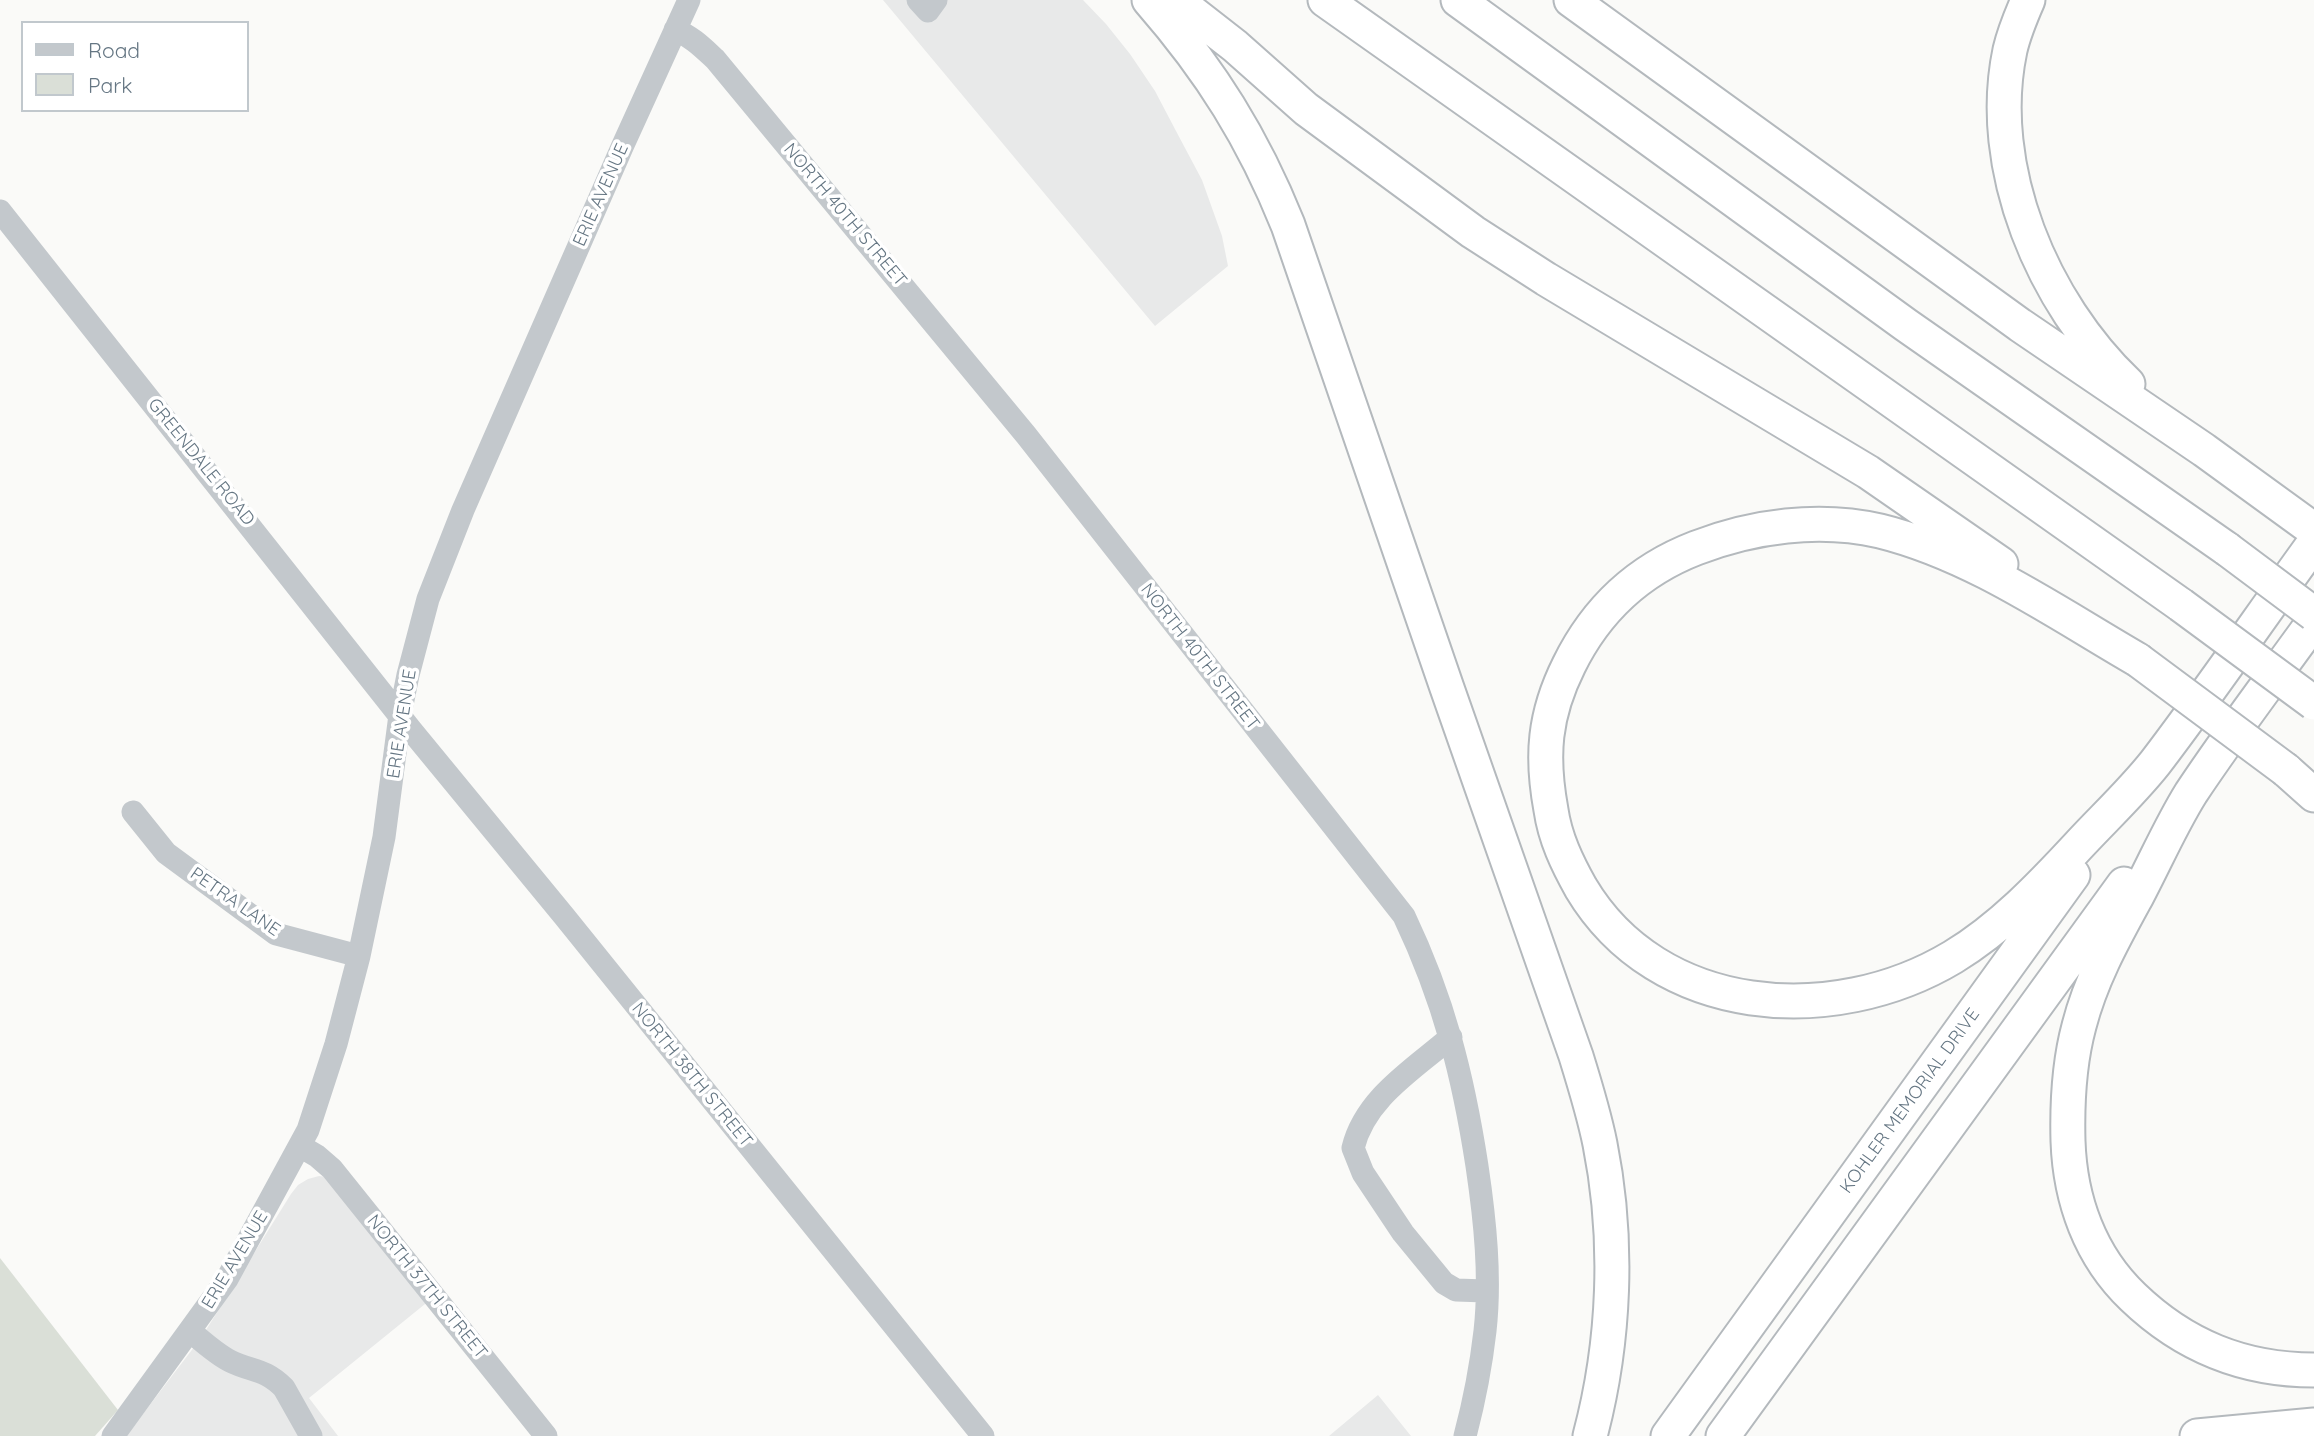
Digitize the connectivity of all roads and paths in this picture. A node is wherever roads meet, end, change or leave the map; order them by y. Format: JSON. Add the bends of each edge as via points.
{"nodes":[{"id":1,"x":689,"y":0,"type":"edge"},
{"id":2,"x":918,"y":0,"type":"edge"},
{"id":3,"x":936,"y":0,"type":"edge"},
{"id":4,"x":1149,"y":0,"type":"edge"},
{"id":5,"x":1176,"y":0,"type":"edge"},
{"id":6,"x":1325,"y":0,"type":"edge"},
{"id":7,"x":1458,"y":0,"type":"edge"},
{"id":8,"x":1572,"y":0,"type":"edge"},
{"id":9,"x":2028,"y":0,"type":"edge"},
{"id":10,"x":675,"y":30,"type":"junction"},
{"id":11,"x":0,"y":211,"type":"edge"},
{"id":12,"x":2204,"y":450,"type":"junction"},
{"id":13,"x":2314,"y":530,"type":"edge"},
{"id":14,"x":2314,"y":543,"type":"edge"},
{"id":15,"x":2314,"y":614,"type":"edge"},
{"id":16,"x":2314,"y":621,"type":"edge"},
{"id":17,"x":2138,"y":660,"type":"junction"},
{"id":18,"x":2314,"y":703,"type":"edge"},
{"id":19,"x":400,"y":715,"type":"junction"},
{"id":20,"x":2153,"y":765,"type":"junction"},
{"id":21,"x":2314,"y":793,"type":"edge"},
{"id":22,"x":2190,"y":795,"type":"junction"},
{"id":23,"x":134,"y":812,"type":"dead end"},
{"id":24,"x":359,"y":956,"type":"junction"},
{"id":25,"x":1451,"y":1037,"type":"junction"},
{"id":26,"x":300,"y":1146,"type":"junction"},
{"id":27,"x":1486,"y":1291,"type":"junction"},
{"id":28,"x":190,"y":1331,"type":"junction"},
{"id":29,"x":2314,"y":1370,"type":"edge"},
{"id":30,"x":2314,"y":1425,"type":"edge"},
{"id":31,"x":124,"y":1431,"type":"edge"},
{"id":32,"x":311,"y":1436,"type":"edge"},
{"id":33,"x":546,"y":1436,"type":"edge"},
{"id":34,"x":983,"y":1436,"type":"edge"},
{"id":35,"x":1465,"y":1436,"type":"edge"},
{"id":36,"x":1590,"y":1436,"type":"edge"},
{"id":37,"x":1668,"y":1436,"type":"edge"},
{"id":38,"x":1723,"y":1436,"type":"edge"},
{"id":39,"x":2197,"y":1436,"type":"edge"}],
"edges":[{"from":1,"to":10,"type":"street","name":"ERIE AVENUE"},
{"from":2,"to":3,"type":"street","via":[[928,11]]},
{"from":4,"to":36,"type":"highway","via":[[1228,102],[1268,176],[1288,225],[1588,1092],[1606,1180],[1611,1259],[1610,1321]]},
{"from":5,"to":17,"type":"highway","via":[[1307,109],[1474,232],[1868,472]]},
{"from":6,"to":18,"type":"highway","bridge":true},
{"from":7,"to":15,"type":"highway","bridge":true},
{"from":8,"to":12,"type":"highway","via":[[2020,324]]},
{"from":9,"to":12,"type":"highway","via":[[2006,75],[2012,177],[2025,226],[2046,275],[2078,326],[2126,381]]},
{"from":10,"to":19,"type":"street","name":"ERIE AVENUE","via":[[439,565]]},
{"from":10,"to":25,"type":"street","name":"NORTH 40TH STREET","via":[[715,60],[898,278],[1376,878],[1417,942]]},
{"from":11,"to":19,"type":"street","name":"GREENDALE ROAD"},
{"from":12,"to":13,"type":"highway"},
{"from":14,"to":20,"type":"highway"},
{"from":16,"to":22,"type":"highway"},
{"from":17,"to":20,"type":"highway","via":[[1981,569],[1926,545],[1852,526],[1761,529],[1670,558],[1627,587],[1595,620],[1558,686],[1547,733],[1545,775],[1553,821],[1570,868],[1591,904],[1623,940],[1661,968],[1706,988],[1794,1002],[1880,990],[1954,956],[2030,896]]},
{"from":17,"to":21,"type":"highway","bridge":true},
{"from":19,"to":24,"type":"street","name":"ERIE AVENUE","via":[[384,837]]},
{"from":19,"to":34,"type":"street","name":"NORTH 38TH STREET"},
{"from":20,"to":37,"type":"highway","name":"KOHLER MEMORIAL DRIVE"},
{"from":22,"to":29,"type":"highway","via":[[2104,957],[2078,1027],[2068,1117],[2073,1188],[2089,1235],[2106,1266],[2120,1285],[2170,1329],[2216,1354],[2278,1368]]},
{"from":22,"to":38,"type":"highway"},
{"from":23,"to":24,"type":"street","name":"PETRA LANE","via":[[166,853],[276,934]]},
{"from":24,"to":26,"type":"street","name":"ERIE AVENUE","via":[[336,1044]]},
{"from":25,"to":27,"type":"street","name":"NORTH 40TH STREET","via":[[1466,1097],[1481,1195]]},
{"from":25,"to":27,"type":"street","via":[[1390,1088],[1364,1118],[1353,1148],[1397,1224],[1444,1283],[1455,1290]]},
{"from":26,"to":28,"type":"street","name":"ERIE AVENUE","via":[[227,1279]]},
{"from":26,"to":33,"type":"street","name":"NORTH 37TH STREET","via":[[331,1169]]},
{"from":27,"to":35,"type":"street","name":"NORTH 40TH STREET","via":[[1485,1329]]},
{"from":28,"to":31,"type":"street","name":"ERIE AVENUE"},
{"from":28,"to":32,"type":"street","via":[[228,1361],[264,1372],[278,1382]]},
{"from":30,"to":39,"type":"highway"}]}
